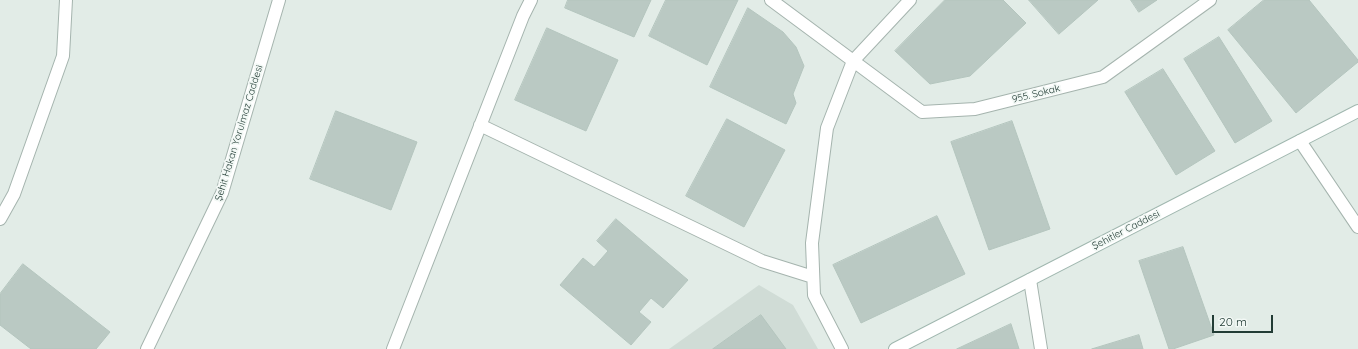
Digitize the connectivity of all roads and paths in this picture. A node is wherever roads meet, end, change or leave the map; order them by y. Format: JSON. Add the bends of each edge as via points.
{"nodes":[{"id":1,"x":66,"y":0,"type":"edge"},
{"id":2,"x":279,"y":0,"type":"edge"},
{"id":3,"x":531,"y":0,"type":"edge"},
{"id":4,"x":771,"y":0,"type":"edge"},
{"id":5,"x":910,"y":0,"type":"edge"},
{"id":6,"x":1210,"y":0,"type":"edge"},
{"id":7,"x":853,"y":61,"type":"junction"},
{"id":8,"x":1358,"y":111,"type":"edge"},
{"id":9,"x":480,"y":125,"type":"junction"},
{"id":10,"x":1300,"y":141,"type":"junction"},
{"id":11,"x":0,"y":219,"type":"edge"},
{"id":12,"x":1358,"y":226,"type":"edge"},
{"id":13,"x":813,"y":276,"type":"junction"},
{"id":14,"x":1030,"y":280,"type":"junction"},
{"id":15,"x":147,"y":349,"type":"edge"},
{"id":16,"x":392,"y":349,"type":"edge"},
{"id":17,"x":842,"y":349,"type":"edge"},
{"id":18,"x":895,"y":349,"type":"edge"},
{"id":19,"x":1041,"y":349,"type":"edge"}],
"edges":[{"from":1,"to":11,"type":"street","via":[[63,56],[14,194]]},
{"from":2,"to":15,"type":"street","name":"Şehit Hakan Yorulmaz Caddesi","via":[[222,193]]},
{"from":3,"to":9,"type":"street"},
{"from":4,"to":7,"type":"street","name":"955. Sokak"},
{"from":5,"to":7,"type":"street"},
{"from":6,"to":7,"type":"street","name":"955. Sokak","via":[[1103,77],[975,110],[922,112]]},
{"from":7,"to":13,"type":"street","via":[[827,128],[812,243]]},
{"from":8,"to":10,"type":"street","name":"Şehitler Caddesi"},
{"from":9,"to":13,"type":"street","via":[[762,261]]},
{"from":9,"to":16,"type":"street"},
{"from":10,"to":12,"type":"street"},
{"from":10,"to":14,"type":"street","name":"Şehitler Caddesi"},
{"from":13,"to":17,"type":"street","via":[[814,295]]},
{"from":14,"to":18,"type":"street","name":"Şehitler Caddesi"},
{"from":14,"to":19,"type":"street"}]}
